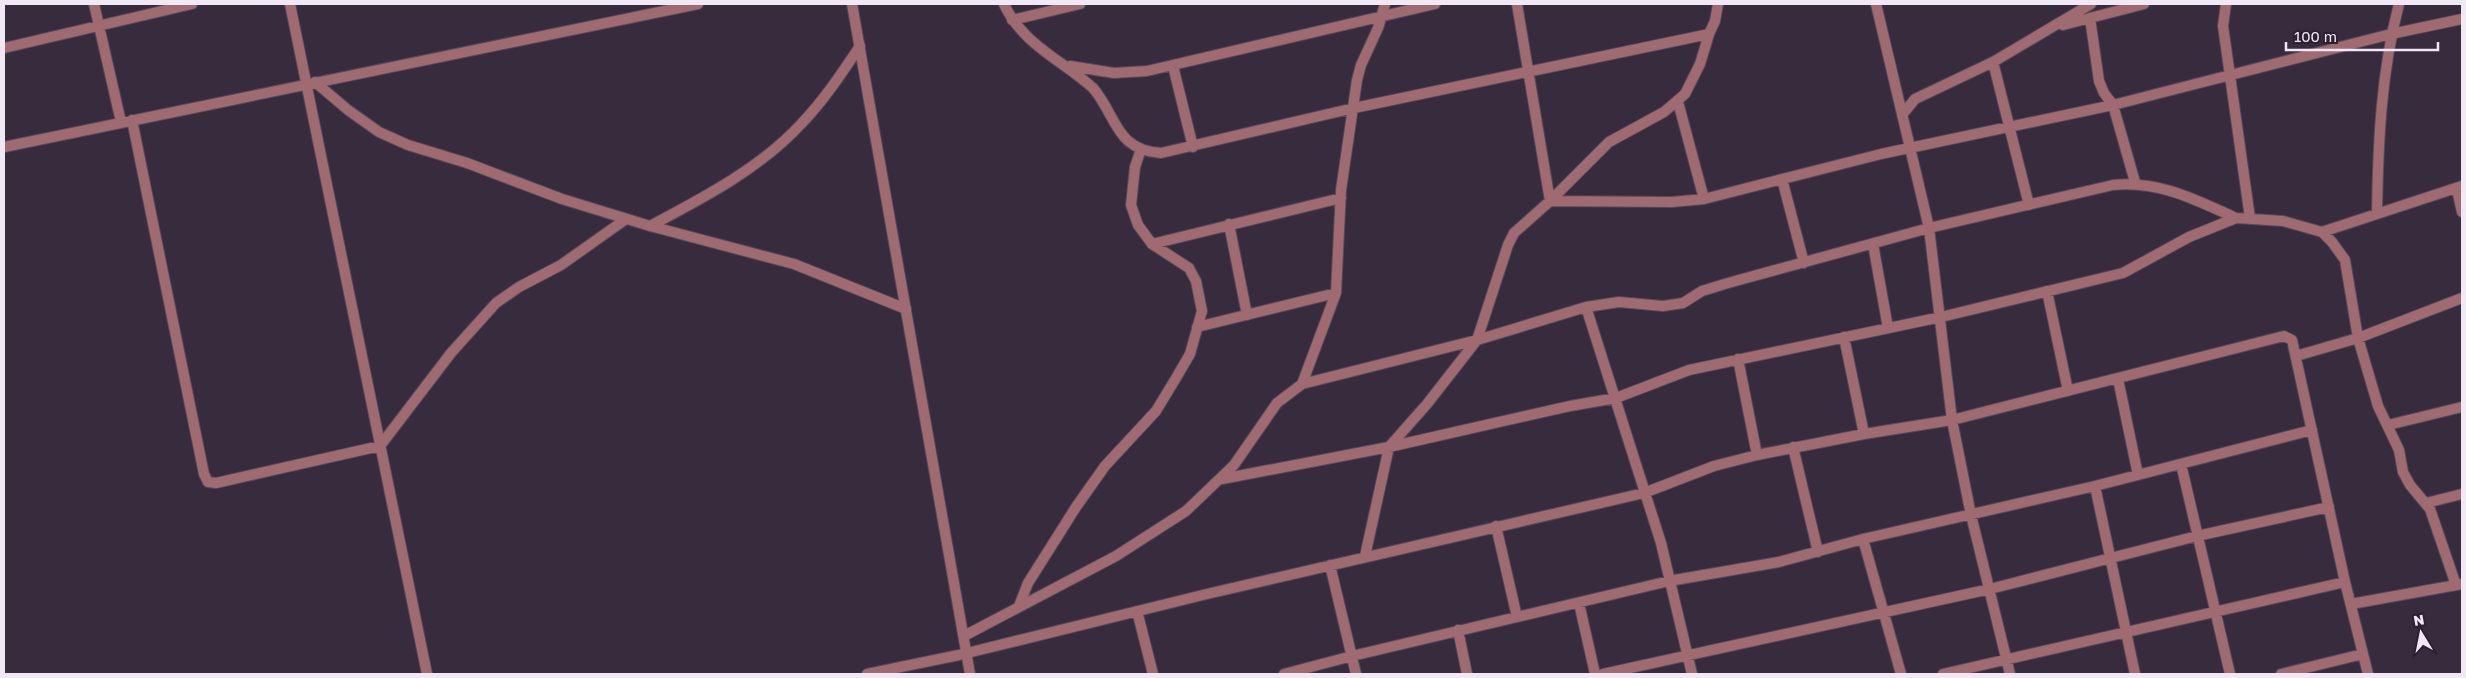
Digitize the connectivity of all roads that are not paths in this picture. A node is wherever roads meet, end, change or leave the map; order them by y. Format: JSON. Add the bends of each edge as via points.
{"nodes":[{"id":1,"x":94,"y":4,"type":"edge"},
{"id":2,"x":192,"y":4,"type":"edge"},
{"id":3,"x":290,"y":4,"type":"edge"},
{"id":4,"x":698,"y":4,"type":"edge"},
{"id":5,"x":852,"y":4,"type":"edge"},
{"id":6,"x":1004,"y":4,"type":"edge"},
{"id":7,"x":1080,"y":4,"type":"edge"},
{"id":8,"x":1385,"y":4,"type":"edge"},
{"id":9,"x":1435,"y":4,"type":"edge"},
{"id":10,"x":1517,"y":4,"type":"edge"},
{"id":11,"x":1718,"y":4,"type":"edge"},
{"id":12,"x":1876,"y":4,"type":"edge"},
{"id":13,"x":2090,"y":4,"type":"edge"},
{"id":14,"x":2144,"y":4,"type":"edge"},
{"id":15,"x":2226,"y":4,"type":"edge"},
{"id":16,"x":2399,"y":4,"type":"edge"},
{"id":17,"x":1382,"y":15,"type":"junction"},
{"id":18,"x":2090,"y":18,"type":"junction"},
{"id":19,"x":1012,"y":20,"type":"junction"},
{"id":20,"x":2462,"y":21,"type":"edge"},
{"id":21,"x":99,"y":26,"type":"junction"},
{"id":22,"x":2054,"y":27,"type":"junction"},
{"id":23,"x":1708,"y":34,"type":"junction"},
{"id":24,"x":2391,"y":34,"type":"junction"},
{"id":25,"x":860,"y":46,"type":"junction"},
{"id":26,"x":4,"y":48,"type":"edge"},
{"id":27,"x":1993,"y":62,"type":"junction"},
{"id":28,"x":1062,"y":64,"type":"junction"},
{"id":29,"x":1173,"y":66,"type":"junction"},
{"id":30,"x":1528,"y":73,"type":"junction"},
{"id":31,"x":2228,"y":75,"type":"junction"},
{"id":32,"x":311,"y":83,"type":"junction"},
{"id":33,"x":1678,"y":102,"type":"junction"},
{"id":34,"x":2113,"y":106,"type":"junction"},
{"id":35,"x":1354,"y":108,"type":"junction"},
{"id":36,"x":1902,"y":115,"type":"junction"},
{"id":37,"x":126,"y":121,"type":"junction"},
{"id":38,"x":2010,"y":128,"type":"junction"},
{"id":39,"x":4,"y":147,"type":"edge"},
{"id":40,"x":1193,"y":147,"type":"junction"},
{"id":41,"x":1141,"y":148,"type":"junction"},
{"id":42,"x":1910,"y":149,"type":"junction"},
{"id":43,"x":1782,"y":179,"type":"junction"},
{"id":44,"x":2135,"y":182,"type":"junction"},
{"id":45,"x":2459,"y":188,"type":"edge"},
{"id":46,"x":1341,"y":198,"type":"junction"},
{"id":47,"x":1704,"y":199,"type":"junction"},
{"id":48,"x":1550,"y":201,"type":"junction"},
{"id":49,"x":2029,"y":205,"type":"junction"},
{"id":50,"x":2462,"y":212,"type":"edge"},
{"id":51,"x":2378,"y":214,"type":"junction"},
{"id":52,"x":2236,"y":218,"type":"junction"},
{"id":53,"x":2250,"y":218,"type":"junction"},
{"id":54,"x":626,"y":219,"type":"junction"},
{"id":55,"x":1228,"y":224,"type":"junction"},
{"id":56,"x":650,"y":226,"type":"junction"},
{"id":57,"x":1929,"y":228,"type":"junction"},
{"id":58,"x":2322,"y":232,"type":"junction"},
{"id":59,"x":1152,"y":244,"type":"junction"},
{"id":60,"x":1873,"y":244,"type":"junction"},
{"id":61,"x":1804,"y":263,"type":"junction"},
{"id":62,"x":2047,"y":291,"type":"junction"},
{"id":63,"x":1336,"y":293,"type":"junction"},
{"id":64,"x":2462,"y":298,"type":"edge"},
{"id":65,"x":1586,"y":307,"type":"junction"},
{"id":66,"x":906,"y":309,"type":"junction"},
{"id":67,"x":1247,"y":315,"type":"junction"},
{"id":68,"x":1941,"y":317,"type":"junction"},
{"id":69,"x":1197,"y":327,"type":"junction"},
{"id":70,"x":1888,"y":328,"type":"junction"},
{"id":71,"x":1844,"y":337,"type":"junction"},
{"id":72,"x":2358,"y":338,"type":"junction"},
{"id":73,"x":1477,"y":340,"type":"junction"},
{"id":74,"x":2296,"y":356,"type":"junction"},
{"id":75,"x":1738,"y":359,"type":"junction"},
{"id":76,"x":2118,"y":379,"type":"junction"},
{"id":77,"x":1302,"y":384,"type":"junction"},
{"id":78,"x":2068,"y":391,"type":"junction"},
{"id":79,"x":1616,"y":398,"type":"junction"},
{"id":80,"x":2462,"y":407,"type":"edge"},
{"id":81,"x":1952,"y":420,"type":"junction"},
{"id":82,"x":2388,"y":425,"type":"junction"},
{"id":83,"x":2312,"y":430,"type":"junction"},
{"id":84,"x":1864,"y":434,"type":"junction"},
{"id":85,"x":380,"y":446,"type":"junction"},
{"id":86,"x":1388,"y":447,"type":"junction"},
{"id":87,"x":1793,"y":447,"type":"junction"},
{"id":88,"x":1757,"y":455,"type":"junction"},
{"id":89,"x":2181,"y":464,"type":"junction"},
{"id":90,"x":2138,"y":475,"type":"junction"},
{"id":91,"x":1222,"y":479,"type":"junction"},
{"id":92,"x":2095,"y":486,"type":"junction"},
{"id":93,"x":1644,"y":493,"type":"junction"},
{"id":94,"x":2462,"y":494,"type":"edge"},
{"id":95,"x":2426,"y":503,"type":"junction"},
{"id":96,"x":2329,"y":507,"type":"junction"},
{"id":97,"x":1971,"y":515,"type":"junction"},
{"id":98,"x":1496,"y":526,"type":"junction"},
{"id":99,"x":2197,"y":536,"type":"junction"},
{"id":100,"x":1863,"y":539,"type":"junction"},
{"id":101,"x":1818,"y":552,"type":"junction"},
{"id":102,"x":1365,"y":556,"type":"junction"},
{"id":103,"x":2109,"y":558,"type":"junction"},
{"id":104,"x":1330,"y":565,"type":"junction"},
{"id":105,"x":1670,"y":581,"type":"junction"},
{"id":106,"x":2345,"y":582,"type":"junction"},
{"id":107,"x":2459,"y":584,"type":"edge"},
{"id":108,"x":1990,"y":589,"type":"junction"},
{"id":109,"x":1579,"y":603,"type":"junction"},
{"id":110,"x":2351,"y":604,"type":"junction"},
{"id":111,"x":1019,"y":606,"type":"junction"},
{"id":112,"x":1137,"y":611,"type":"junction"},
{"id":113,"x":2216,"y":611,"type":"junction"},
{"id":114,"x":1885,"y":612,"type":"junction"},
{"id":115,"x":1518,"y":617,"type":"junction"},
{"id":116,"x":1458,"y":630,"type":"junction"},
{"id":117,"x":2127,"y":633,"type":"junction"},
{"id":118,"x":964,"y":636,"type":"junction"},
{"id":119,"x":967,"y":653,"type":"junction"},
{"id":120,"x":1687,"y":654,"type":"junction"},
{"id":121,"x":2363,"y":654,"type":"junction"},
{"id":122,"x":1352,"y":656,"type":"junction"},
{"id":123,"x":2007,"y":661,"type":"junction"},
{"id":124,"x":427,"y":674,"type":"edge"},
{"id":125,"x":867,"y":674,"type":"edge"},
{"id":126,"x":970,"y":674,"type":"edge"},
{"id":127,"x":1153,"y":674,"type":"edge"},
{"id":128,"x":1284,"y":674,"type":"edge"},
{"id":129,"x":1356,"y":674,"type":"edge"},
{"id":130,"x":1467,"y":674,"type":"edge"},
{"id":131,"x":1595,"y":674,"type":"edge"},
{"id":132,"x":1604,"y":674,"type":"edge"},
{"id":133,"x":1692,"y":674,"type":"edge"},
{"id":134,"x":1901,"y":674,"type":"edge"},
{"id":135,"x":1943,"y":674,"type":"edge"},
{"id":136,"x":2010,"y":674,"type":"edge"},
{"id":137,"x":2135,"y":674,"type":"edge"},
{"id":138,"x":2230,"y":674,"type":"edge"},
{"id":139,"x":2281,"y":674,"type":"edge"},
{"id":140,"x":2368,"y":674,"type":"edge"}],
"edges":[{"from":1,"to":21,"type":"street"},
{"from":2,"to":21,"type":"street"},
{"from":3,"to":32,"type":"street"},
{"from":4,"to":32,"type":"street"},
{"from":5,"to":25,"type":"street"},
{"from":6,"to":19,"type":"street"},
{"from":7,"to":19,"type":"street"},
{"from":8,"to":17,"type":"street"},
{"from":9,"to":17,"type":"street"},
{"from":10,"to":30,"type":"street"},
{"from":11,"to":23,"type":"street","via":[[1715,21]]},
{"from":12,"to":36,"type":"street"},
{"from":13,"to":22,"type":"street"},
{"from":14,"to":18,"type":"street"},
{"from":15,"to":31,"type":"street","via":[[2223,26]]},
{"from":16,"to":24,"type":"street"},
{"from":17,"to":29,"type":"street"},
{"from":17,"to":35,"type":"street","via":[[1358,73]]},
{"from":18,"to":22,"type":"street"},
{"from":18,"to":34,"type":"street","via":[[2099,80]]},
{"from":19,"to":28,"type":"street","via":[[1028,38]]},
{"from":20,"to":24,"type":"street"},
{"from":21,"to":26,"type":"street"},
{"from":21,"to":37,"type":"street"},
{"from":22,"to":27,"type":"street"},
{"from":23,"to":30,"type":"street"},
{"from":23,"to":33,"type":"street","via":[[1693,81]]},
{"from":24,"to":31,"type":"street"},
{"from":24,"to":51,"type":"street","via":[[2378,152]]},
{"from":25,"to":56,"type":"street","via":[[802,124],[779,144],[706,196]]},
{"from":25,"to":66,"type":"street"},
{"from":27,"to":36,"type":"street","via":[[1928,92]]},
{"from":27,"to":38,"type":"street"},
{"from":28,"to":29,"type":"street","via":[[1114,73]]},
{"from":28,"to":41,"type":"street","via":[[1094,88],[1123,138]]},
{"from":29,"to":40,"type":"street"},
{"from":30,"to":35,"type":"street"},
{"from":30,"to":48,"type":"street"},
{"from":31,"to":34,"type":"street"},
{"from":31,"to":53,"type":"street"},
{"from":32,"to":37,"type":"street"},
{"from":32,"to":54,"type":"street","via":[[394,140]]},
{"from":32,"to":85,"type":"street"},
{"from":33,"to":47,"type":"street"},
{"from":33,"to":48,"type":"street","via":[[1609,142]]},
{"from":34,"to":38,"type":"street"},
{"from":34,"to":44,"type":"street"},
{"from":35,"to":40,"type":"street"},
{"from":35,"to":46,"type":"street"},
{"from":36,"to":42,"type":"street"},
{"from":37,"to":39,"type":"street"},
{"from":37,"to":85,"type":"street","via":[[208,482],[216,483]]},
{"from":38,"to":42,"type":"street"},
{"from":38,"to":49,"type":"street"},
{"from":40,"to":41,"type":"street","via":[[1161,154]]},
{"from":41,"to":59,"type":"street","via":[[1135,167],[1131,205],[1138,225]]},
{"from":42,"to":43,"type":"street"},
{"from":42,"to":57,"type":"street"},
{"from":43,"to":47,"type":"street"},
{"from":43,"to":61,"type":"street"},
{"from":44,"to":49,"type":"street"},
{"from":44,"to":52,"type":"street","via":[[2178,193]]},
{"from":45,"to":50,"type":"street"},
{"from":45,"to":51,"type":"street"},
{"from":46,"to":55,"type":"street"},
{"from":46,"to":63,"type":"street"},
{"from":47,"to":48,"type":"street","via":[[1672,202]]},
{"from":48,"to":73,"type":"street","via":[[1514,233]]},
{"from":49,"to":57,"type":"street"},
{"from":51,"to":58,"type":"street"},
{"from":52,"to":53,"type":"street"},
{"from":52,"to":62,"type":"street","via":[[2189,236],[2123,273]]},
{"from":53,"to":58,"type":"street","via":[[2283,221]]},
{"from":54,"to":56,"type":"street"},
{"from":54,"to":85,"type":"street","via":[[561,265],[496,303],[451,353]]},
{"from":55,"to":59,"type":"street"},
{"from":55,"to":67,"type":"street"},
{"from":56,"to":66,"type":"street","via":[[794,264]]},
{"from":57,"to":60,"type":"street"},
{"from":57,"to":68,"type":"street"},
{"from":58,"to":72,"type":"street","via":[[2345,260]]},
{"from":59,"to":69,"type":"street","via":[[1189,268],[1196,281],[1202,310]]},
{"from":60,"to":61,"type":"street"},
{"from":60,"to":70,"type":"street"},
{"from":61,"to":65,"type":"street","via":[[1702,291],[1683,303],[1663,306],[1619,302]]},
{"from":62,"to":68,"type":"street"},
{"from":62,"to":78,"type":"street"},
{"from":63,"to":67,"type":"street"},
{"from":63,"to":77,"type":"street"},
{"from":64,"to":72,"type":"street"},
{"from":65,"to":73,"type":"street"},
{"from":65,"to":79,"type":"street"},
{"from":66,"to":118,"type":"street"},
{"from":67,"to":69,"type":"street"},
{"from":68,"to":70,"type":"street"},
{"from":68,"to":81,"type":"street"},
{"from":69,"to":111,"type":"street","via":[[1190,354],[1156,411],[1105,466],[1076,507],[1028,582]]},
{"from":70,"to":71,"type":"street"},
{"from":71,"to":75,"type":"street"},
{"from":71,"to":84,"type":"street"},
{"from":72,"to":74,"type":"street"},
{"from":72,"to":82,"type":"street","via":[[2378,406]]},
{"from":73,"to":77,"type":"street"},
{"from":73,"to":86,"type":"street"},
{"from":74,"to":76,"type":"street","via":[[2292,340],[2284,336]]},
{"from":74,"to":83,"type":"street"},
{"from":75,"to":79,"type":"street","via":[[1689,370]]},
{"from":75,"to":88,"type":"street"},
{"from":76,"to":78,"type":"street"},
{"from":76,"to":90,"type":"street"},
{"from":77,"to":91,"type":"street","via":[[1277,402]]},
{"from":78,"to":81,"type":"street"},
{"from":79,"to":86,"type":"street"},
{"from":79,"to":93,"type":"street"},
{"from":80,"to":82,"type":"street"},
{"from":81,"to":84,"type":"street"},
{"from":81,"to":97,"type":"street"},
{"from":82,"to":95,"type":"street","via":[[2406,478]]},
{"from":83,"to":89,"type":"street"},
{"from":83,"to":96,"type":"street"},
{"from":84,"to":87,"type":"street"},
{"from":85,"to":124,"type":"street"},
{"from":86,"to":91,"type":"street"},
{"from":86,"to":102,"type":"street"},
{"from":87,"to":88,"type":"street"},
{"from":87,"to":101,"type":"street"},
{"from":88,"to":93,"type":"street","via":[[1714,466]]},
{"from":89,"to":90,"type":"street"},
{"from":89,"to":99,"type":"street"},
{"from":90,"to":92,"type":"street"},
{"from":91,"to":111,"type":"street","via":[[1186,511],[1151,535]]},
{"from":92,"to":97,"type":"street"},
{"from":92,"to":103,"type":"street"},
{"from":93,"to":98,"type":"street"},
{"from":93,"to":105,"type":"street"},
{"from":94,"to":95,"type":"street"},
{"from":95,"to":107,"type":"street"},
{"from":96,"to":99,"type":"street"},
{"from":96,"to":106,"type":"street"},
{"from":97,"to":100,"type":"street"},
{"from":97,"to":108,"type":"street"},
{"from":98,"to":102,"type":"street"},
{"from":98,"to":115,"type":"street"},
{"from":99,"to":103,"type":"street"},
{"from":99,"to":113,"type":"street"},
{"from":100,"to":101,"type":"street"},
{"from":100,"to":114,"type":"street"},
{"from":101,"to":105,"type":"street"},
{"from":102,"to":104,"type":"street"},
{"from":103,"to":108,"type":"street"},
{"from":103,"to":117,"type":"street"},
{"from":104,"to":112,"type":"street"},
{"from":104,"to":122,"type":"street"},
{"from":105,"to":109,"type":"street"},
{"from":105,"to":120,"type":"street"},
{"from":106,"to":110,"type":"street"},
{"from":106,"to":113,"type":"street"},
{"from":107,"to":110,"type":"street"},
{"from":108,"to":114,"type":"street"},
{"from":108,"to":123,"type":"street"},
{"from":109,"to":115,"type":"street"},
{"from":109,"to":131,"type":"street"},
{"from":110,"to":121,"type":"street"},
{"from":111,"to":118,"type":"street"},
{"from":112,"to":119,"type":"street"},
{"from":112,"to":127,"type":"street"},
{"from":113,"to":117,"type":"street"},
{"from":113,"to":138,"type":"street"},
{"from":114,"to":120,"type":"street"},
{"from":114,"to":134,"type":"street"},
{"from":115,"to":116,"type":"street"},
{"from":116,"to":122,"type":"street"},
{"from":116,"to":130,"type":"street"},
{"from":117,"to":123,"type":"street"},
{"from":117,"to":137,"type":"street"},
{"from":118,"to":119,"type":"street"},
{"from":119,"to":125,"type":"street"},
{"from":119,"to":126,"type":"street"},
{"from":120,"to":132,"type":"street"},
{"from":120,"to":133,"type":"street"},
{"from":121,"to":139,"type":"street"},
{"from":121,"to":140,"type":"street"},
{"from":122,"to":128,"type":"street"},
{"from":122,"to":129,"type":"street"},
{"from":123,"to":135,"type":"street"},
{"from":123,"to":136,"type":"street"}]}
